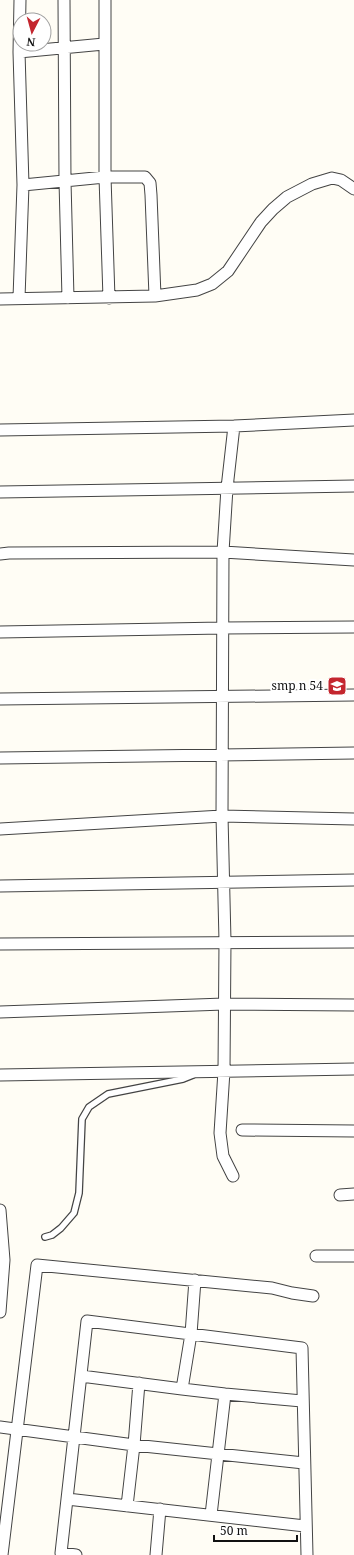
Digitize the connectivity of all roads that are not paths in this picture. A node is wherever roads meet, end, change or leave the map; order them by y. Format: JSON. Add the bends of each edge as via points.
{"nodes":[{"id":1,"x":20,"y":0,"type":"edge"},
{"id":2,"x":64,"y":0,"type":"edge"},
{"id":3,"x":105,"y":0,"type":"edge"},
{"id":4,"x":20,"y":12,"type":"edge"},
{"id":5,"x":104,"y":44,"type":"junction"},
{"id":6,"x":65,"y":48,"type":"junction"},
{"id":7,"x":52,"y":49,"type":"edge"},
{"id":8,"x":18,"y":52,"type":"edge"},
{"id":9,"x":105,"y":177,"type":"junction"},
{"id":10,"x":65,"y":180,"type":"junction"},
{"id":11,"x":23,"y":185,"type":"junction"},
{"id":12,"x":354,"y":189,"type":"edge"},
{"id":13,"x":155,"y":296,"type":"junction"},
{"id":14,"x":19,"y":298,"type":"junction"},
{"id":15,"x":68,"y":298,"type":"junction"},
{"id":16,"x":109,"y":298,"type":"junction"},
{"id":17,"x":0,"y":299,"type":"edge"},
{"id":18,"x":354,"y":420,"type":"edge"},
{"id":19,"x":234,"y":426,"type":"junction"},
{"id":20,"x":0,"y":430,"type":"edge"},
{"id":21,"x":354,"y":486,"type":"edge"},
{"id":22,"x":227,"y":488,"type":"junction"},
{"id":23,"x":0,"y":492,"type":"edge"},
{"id":24,"x":223,"y":552,"type":"junction"},
{"id":25,"x":0,"y":554,"type":"edge"},
{"id":26,"x":354,"y":560,"type":"edge"},
{"id":27,"x":354,"y":627,"type":"edge"},
{"id":28,"x":222,"y":628,"type":"junction"},
{"id":29,"x":0,"y":632,"type":"edge"},
{"id":30,"x":354,"y":695,"type":"edge"},
{"id":31,"x":222,"y":696,"type":"junction"},
{"id":32,"x":0,"y":699,"type":"edge"},
{"id":33,"x":354,"y":753,"type":"edge"},
{"id":34,"x":222,"y":755,"type":"junction"},
{"id":35,"x":0,"y":758,"type":"edge"},
{"id":36,"x":222,"y":816,"type":"junction"},
{"id":37,"x":354,"y":819,"type":"edge"},
{"id":38,"x":0,"y":828,"type":"edge"},
{"id":39,"x":354,"y":880,"type":"edge"},
{"id":40,"x":223,"y":882,"type":"junction"},
{"id":41,"x":0,"y":886,"type":"edge"},
{"id":42,"x":226,"y":941,"type":"junction"},
{"id":43,"x":354,"y":942,"type":"edge"},
{"id":44,"x":0,"y":944,"type":"edge"},
{"id":45,"x":224,"y":1004,"type":"junction"},
{"id":46,"x":354,"y":1004,"type":"edge"},
{"id":47,"x":0,"y":1012,"type":"edge"},
{"id":48,"x":354,"y":1069,"type":"edge"},
{"id":49,"x":202,"y":1071,"type":"junction"},
{"id":50,"x":224,"y":1071,"type":"junction"},
{"id":51,"x":0,"y":1075,"type":"edge"},
{"id":52,"x":242,"y":1130,"type":"dead end"},
{"id":53,"x":354,"y":1130,"type":"edge"},
{"id":54,"x":232,"y":1176,"type":"dead end"},
{"id":55,"x":354,"y":1194,"type":"edge"},
{"id":56,"x":340,"y":1195,"type":"dead end"},
{"id":57,"x":0,"y":1210,"type":"edge"},
{"id":58,"x":45,"y":1237,"type":"dead end"},
{"id":59,"x":316,"y":1256,"type":"dead end"},
{"id":60,"x":354,"y":1256,"type":"edge"},
{"id":61,"x":195,"y":1280,"type":"junction"},
{"id":62,"x":313,"y":1296,"type":"dead end"},
{"id":63,"x":0,"y":1312,"type":"edge"},
{"id":64,"x":191,"y":1334,"type":"junction"},
{"id":65,"x":81,"y":1376,"type":"junction"},
{"id":66,"x":139,"y":1383,"type":"junction"},
{"id":67,"x":182,"y":1389,"type":"junction"},
{"id":68,"x":225,"y":1394,"type":"junction"},
{"id":69,"x":302,"y":1401,"type":"junction"},
{"id":70,"x":0,"y":1427,"type":"edge"},
{"id":71,"x":17,"y":1429,"type":"junction"},
{"id":72,"x":74,"y":1436,"type":"junction"},
{"id":73,"x":134,"y":1444,"type":"junction"},
{"id":74,"x":218,"y":1454,"type":"junction"},
{"id":75,"x":304,"y":1463,"type":"junction"},
{"id":76,"x":67,"y":1499,"type":"junction"},
{"id":77,"x":127,"y":1506,"type":"junction"},
{"id":78,"x":160,"y":1509,"type":"junction"},
{"id":79,"x":211,"y":1515,"type":"junction"},
{"id":80,"x":306,"y":1526,"type":"junction"},
{"id":81,"x":2,"y":1555,"type":"edge"},
{"id":82,"x":76,"y":1555,"type":"edge"},
{"id":83,"x":156,"y":1555,"type":"edge"},
{"id":84,"x":307,"y":1555,"type":"edge"}],
"edges":[{"from":1,"to":4,"type":"street"},
{"from":2,"to":6,"type":"street"},
{"from":3,"to":5,"type":"street"},
{"from":5,"to":6,"type":"street"},
{"from":5,"to":9,"type":"street"},
{"from":6,"to":7,"type":"street"},
{"from":6,"to":10,"type":"street"},
{"from":8,"to":11,"type":"street"},
{"from":9,"to":10,"type":"street"},
{"from":9,"to":13,"type":"street","via":[[145,177],[150,183]]},
{"from":9,"to":16,"type":"street"},
{"from":10,"to":11,"type":"street"},
{"from":10,"to":15,"type":"street"},
{"from":11,"to":14,"type":"street"},
{"from":12,"to":13,"type":"street","via":[[341,180],[332,178],[312,184],[287,197],[261,222],[228,271],[219,280],[197,290]]},
{"from":13,"to":16,"type":"street"},
{"from":14,"to":15,"type":"street"},
{"from":14,"to":17,"type":"street"},
{"from":15,"to":16,"type":"street"},
{"from":18,"to":19,"type":"street"},
{"from":19,"to":20,"type":"street"},
{"from":19,"to":22,"type":"street"},
{"from":21,"to":22,"type":"street"},
{"from":22,"to":23,"type":"street"},
{"from":22,"to":24,"type":"street"},
{"from":24,"to":25,"type":"street"},
{"from":24,"to":26,"type":"street"},
{"from":24,"to":28,"type":"street"},
{"from":27,"to":28,"type":"street"},
{"from":28,"to":29,"type":"street"},
{"from":28,"to":31,"type":"street"},
{"from":30,"to":31,"type":"street"},
{"from":31,"to":32,"type":"street"},
{"from":31,"to":34,"type":"street"},
{"from":33,"to":34,"type":"street"},
{"from":34,"to":35,"type":"street"},
{"from":34,"to":36,"type":"street"},
{"from":36,"to":37,"type":"street"},
{"from":36,"to":38,"type":"street"},
{"from":36,"to":40,"type":"street"},
{"from":39,"to":40,"type":"street"},
{"from":40,"to":41,"type":"street"},
{"from":40,"to":42,"type":"street"},
{"from":42,"to":43,"type":"street"},
{"from":42,"to":44,"type":"street"},
{"from":42,"to":45,"type":"street"},
{"from":45,"to":46,"type":"street"},
{"from":45,"to":47,"type":"street"},
{"from":45,"to":50,"type":"street"},
{"from":48,"to":50,"type":"street"},
{"from":49,"to":50,"type":"street"},
{"from":49,"to":51,"type":"street"},
{"from":49,"to":58,"type":"lane","via":[[183,1079],[108,1094],[89,1107],[82,1119],[79,1193],[74,1213],[61,1228]]},
{"from":50,"to":54,"type":"street","via":[[220,1133],[223,1156]]},
{"from":52,"to":53,"type":"street"},
{"from":55,"to":56,"type":"street"},
{"from":57,"to":63,"type":"street","via":[[4,1260]]},
{"from":59,"to":60,"type":"street"},
{"from":61,"to":62,"type":"street","via":[[272,1288]]},
{"from":61,"to":64,"type":"street"},
{"from":61,"to":71,"type":"street","via":[[37,1264]]},
{"from":64,"to":65,"type":"street","via":[[87,1322]]},
{"from":64,"to":67,"type":"street"},
{"from":64,"to":69,"type":"street","via":[[302,1348]]},
{"from":65,"to":66,"type":"street"},
{"from":65,"to":72,"type":"street"},
{"from":66,"to":67,"type":"street"},
{"from":66,"to":73,"type":"street"},
{"from":67,"to":68,"type":"street"},
{"from":68,"to":69,"type":"street"},
{"from":68,"to":74,"type":"street"},
{"from":69,"to":75,"type":"street"},
{"from":70,"to":71,"type":"street"},
{"from":71,"to":72,"type":"street"},
{"from":71,"to":81,"type":"street"},
{"from":72,"to":73,"type":"street"},
{"from":72,"to":76,"type":"street"},
{"from":73,"to":74,"type":"street"},
{"from":73,"to":77,"type":"street"},
{"from":74,"to":75,"type":"street"},
{"from":74,"to":79,"type":"street"},
{"from":75,"to":80,"type":"street"},
{"from":76,"to":77,"type":"street"},
{"from":76,"to":82,"type":"street","via":[[61,1554]]},
{"from":77,"to":78,"type":"street"},
{"from":78,"to":79,"type":"street"},
{"from":78,"to":83,"type":"street"},
{"from":79,"to":80,"type":"street"},
{"from":80,"to":84,"type":"street"}]}
